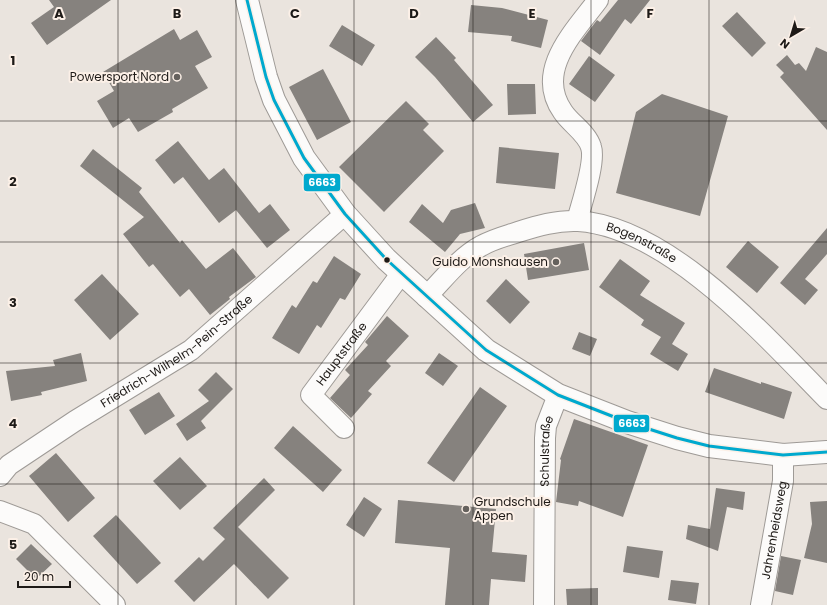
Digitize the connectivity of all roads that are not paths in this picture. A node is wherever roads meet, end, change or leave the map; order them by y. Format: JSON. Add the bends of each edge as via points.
{"nodes":[{"id":1,"x":247,"y":0,"type":"edge"},
{"id":2,"x":598,"y":0,"type":"edge"},
{"id":3,"x":345,"y":214,"type":"junction"},
{"id":4,"x":577,"y":221,"type":"junction"},
{"id":5,"x":401,"y":274,"type":"junction"},
{"id":6,"x":426,"y":297,"type":"junction"},
{"id":7,"x":558,"y":395,"type":"junction"},
{"id":8,"x":827,"y":399,"type":"edge"},
{"id":9,"x":344,"y":428,"type":"dead end"},
{"id":10,"x":827,"y":452,"type":"edge"},
{"id":11,"x":783,"y":456,"type":"junction"},
{"id":12,"x":0,"y":476,"type":"edge"},
{"id":13,"x":0,"y":511,"type":"edge"},
{"id":14,"x":115,"y":605,"type":"edge"},
{"id":15,"x":544,"y":605,"type":"edge"},
{"id":16,"x":761,"y":605,"type":"edge"}],
"edges":[{"from":1,"to":3,"type":"main road","via":[[274,100],[304,158]]},
{"from":2,"to":4,"type":"street","via":[[559,54],[552,73],[556,100],[570,122],[588,141],[592,153]]},
{"from":3,"to":5,"type":"main road"},
{"from":3,"to":12,"type":"street","name":"Friedrich-Wilhelm-Pein-Straße","via":[[191,350],[75,421],[9,465]]},
{"from":4,"to":6,"type":"street","name":"Bogenstraße","via":[[534,227],[494,239],[453,268]]},
{"from":4,"to":8,"type":"street","name":"Bogenstraße","via":[[628,235],[665,252],[686,266],[760,331]]},
{"from":5,"to":6,"type":"main road"},
{"from":5,"to":9,"type":"street","name":"Hauptstraße","via":[[311,395]]},
{"from":6,"to":7,"type":"main road","via":[[486,350]]},
{"from":7,"to":11,"type":"main road","via":[[677,438],[709,446]]},
{"from":7,"to":15,"type":"street","name":"Schulstraße","via":[[546,426],[545,438]]},
{"from":10,"to":11,"type":"main road"},
{"from":11,"to":16,"type":"street","name":"Jahrenheidsweg","via":[[783,481]]},
{"from":13,"to":14,"type":"street","via":[[34,524]]}]}
